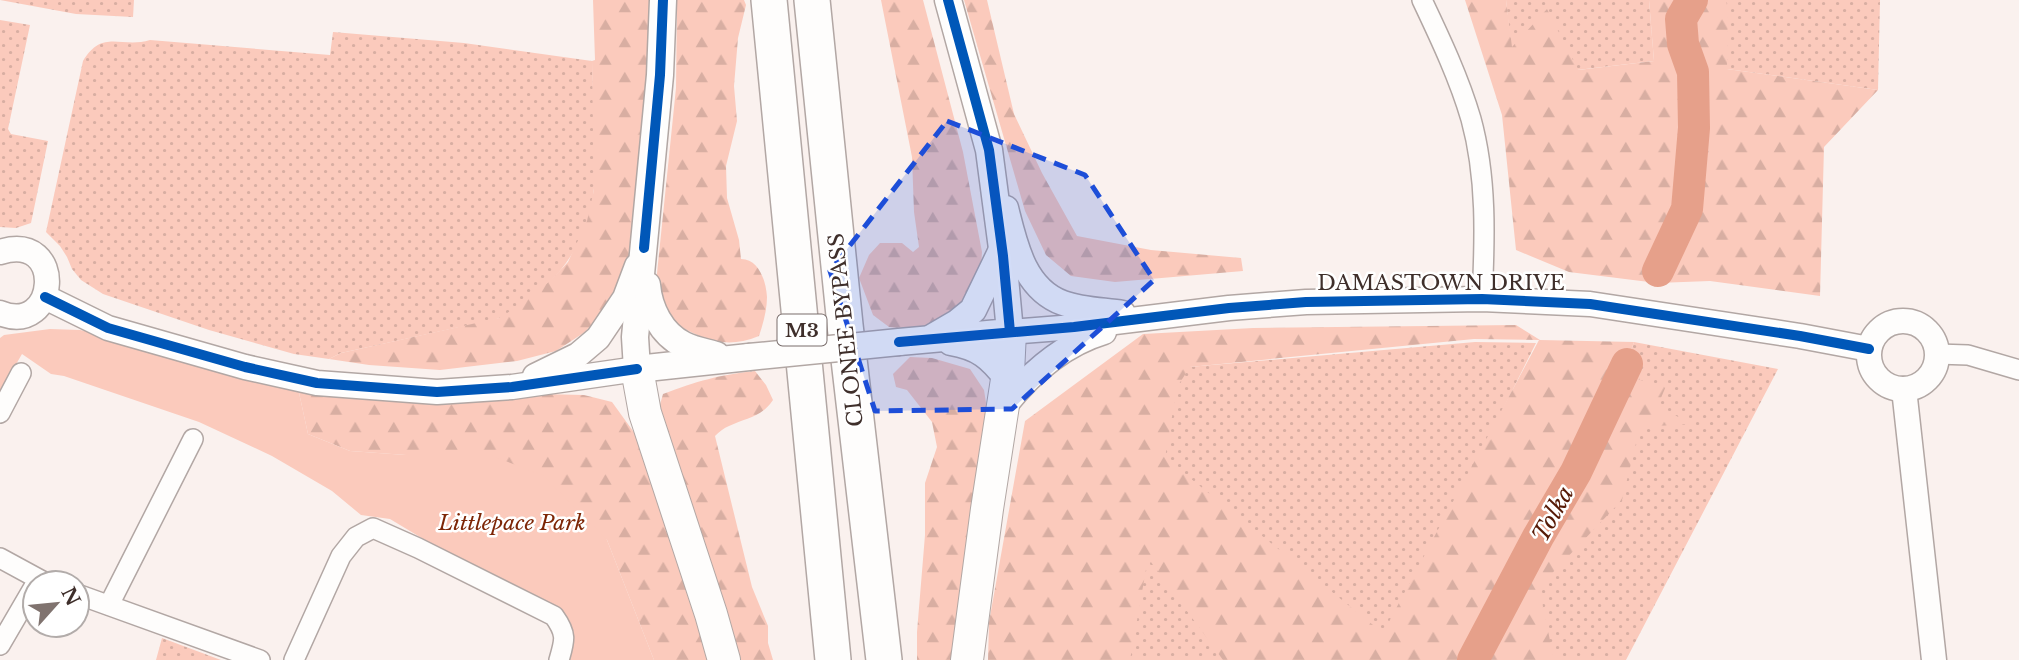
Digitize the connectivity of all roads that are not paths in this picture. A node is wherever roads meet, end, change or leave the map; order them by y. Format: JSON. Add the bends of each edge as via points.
{"nodes":[{"id":1,"x":663,"y":0,"type":"edge"},
{"id":2,"x":769,"y":0,"type":"edge"},
{"id":3,"x":812,"y":0,"type":"edge"},
{"id":4,"x":948,"y":0,"type":"edge"},
{"id":5,"x":1422,"y":0,"type":"edge"},
{"id":6,"x":989,"y":150,"type":"junction"},
{"id":7,"x":644,"y":248,"type":"junction"},
{"id":8,"x":1002,"y":251,"type":"junction"},
{"id":9,"x":0,"y":252,"type":"edge"},
{"id":10,"x":45,"y":297,"type":"junction"},
{"id":11,"x":1482,"y":299,"type":"junction"},
{"id":12,"x":0,"y":313,"type":"edge"},
{"id":13,"x":1152,"y":318,"type":"junction"},
{"id":14,"x":1010,"y":332,"type":"junction"},
{"id":15,"x":932,"y":339,"type":"junction"},
{"id":16,"x":1869,"y":349,"type":"junction"},
{"id":17,"x":1937,"y":354,"type":"junction"},
{"id":18,"x":738,"y":358,"type":"junction"},
{"id":19,"x":638,"y":369,"type":"junction"},
{"id":20,"x":2019,"y":370,"type":"edge"},
{"id":21,"x":21,"y":373,"type":"dead end"},
{"id":22,"x":1007,"y":378,"type":"junction"},
{"id":23,"x":512,"y":387,"type":"junction"},
{"id":24,"x":1904,"y":389,"type":"junction"},
{"id":25,"x":1002,"y":409,"type":"junction"},
{"id":26,"x":0,"y":413,"type":"edge"},
{"id":27,"x":193,"y":439,"type":"dead end"},
{"id":28,"x":0,"y":558,"type":"edge"},
{"id":29,"x":21,"y":571,"type":"edge"},
{"id":30,"x":91,"y":599,"type":"edge"},
{"id":31,"x":109,"y":605,"type":"junction"},
{"id":32,"x":21,"y":612,"type":"edge"},
{"id":33,"x":0,"y":645,"type":"edge"},
{"id":34,"x":260,"y":660,"type":"edge"},
{"id":35,"x":294,"y":660,"type":"edge"},
{"id":36,"x":559,"y":660,"type":"edge"},
{"id":37,"x":724,"y":660,"type":"edge"},
{"id":38,"x":833,"y":660,"type":"edge"},
{"id":39,"x":884,"y":660,"type":"edge"},
{"id":40,"x":967,"y":660,"type":"edge"},
{"id":41,"x":1934,"y":660,"type":"edge"}],
"edges":[{"from":1,"to":7,"type":"main road"},
{"from":2,"to":38,"type":"highway","name":"CLONEE BYPASS","number":"M3"},
{"from":3,"to":39,"type":"highway","name":"CLONEE BYPASS","number":"M3"},
{"from":4,"to":6,"type":"main road"},
{"from":5,"to":11,"type":"street","via":[[1458,80],[1481,168]]},
{"from":6,"to":8,"type":"main road"},
{"from":6,"to":13,"type":"street","via":[[1017,249],[1036,285],[1065,304]]},
{"from":7,"to":18,"type":"main road","via":[[648,293],[658,323],[682,344]]},
{"from":7,"to":19,"type":"main road","via":[[635,337]]},
{"from":7,"to":23,"type":"street","via":[[625,298],[598,338],[578,355]]},
{"from":8,"to":14,"type":"main road"},
{"from":8,"to":15,"type":"main road","via":[[973,310]]},
{"from":9,"to":10,"type":"street","via":[[22,249],[40,260],[48,279]]},
{"from":10,"to":12,"type":"street","via":[[27,314]]},
{"from":10,"to":23,"type":"street","via":[[108,328],[317,383],[437,392]]},
{"from":11,"to":13,"type":"street","name":"DAMASTOWN DRIVE","via":[[1306,302]]},
{"from":11,"to":16,"type":"street","name":"DAMASTOWN DRIVE","via":[[1590,304]]},
{"from":13,"to":14,"type":"street","name":"DAMASTOWN DRIVE"},
{"from":13,"to":25,"type":"street","via":[[1066,348],[1019,386]]},
{"from":14,"to":15,"type":"main road"},
{"from":14,"to":22,"type":"highway"},
{"from":15,"to":18,"type":"main road","bridge":true},
{"from":15,"to":22,"type":"main road","via":[[974,348],[991,358]]},
{"from":16,"to":17,"type":"street","via":[[1885,326],[1904,321],[1923,327]]},
{"from":16,"to":24,"type":"street","via":[[1877,377]]},
{"from":17,"to":20,"type":"street","via":[[1968,355]]},
{"from":17,"to":24,"type":"street","via":[[1924,382]]},
{"from":18,"to":19,"type":"main road"},
{"from":19,"to":23,"type":"street"},
{"from":19,"to":37,"type":"highway","via":[[645,413]]},
{"from":21,"to":26,"type":"street"},
{"from":22,"to":25,"type":"highway"},
{"from":24,"to":41,"type":"street"},
{"from":25,"to":40,"type":"highway"},
{"from":27,"to":31,"type":"street"},
{"from":28,"to":29,"type":"street"},
{"from":30,"to":31,"type":"street"},
{"from":31,"to":34,"type":"street"},
{"from":32,"to":33,"type":"street"},
{"from":35,"to":36,"type":"street","via":[[341,556],[356,537],[373,528],[554,616],[565,641]]}]}
